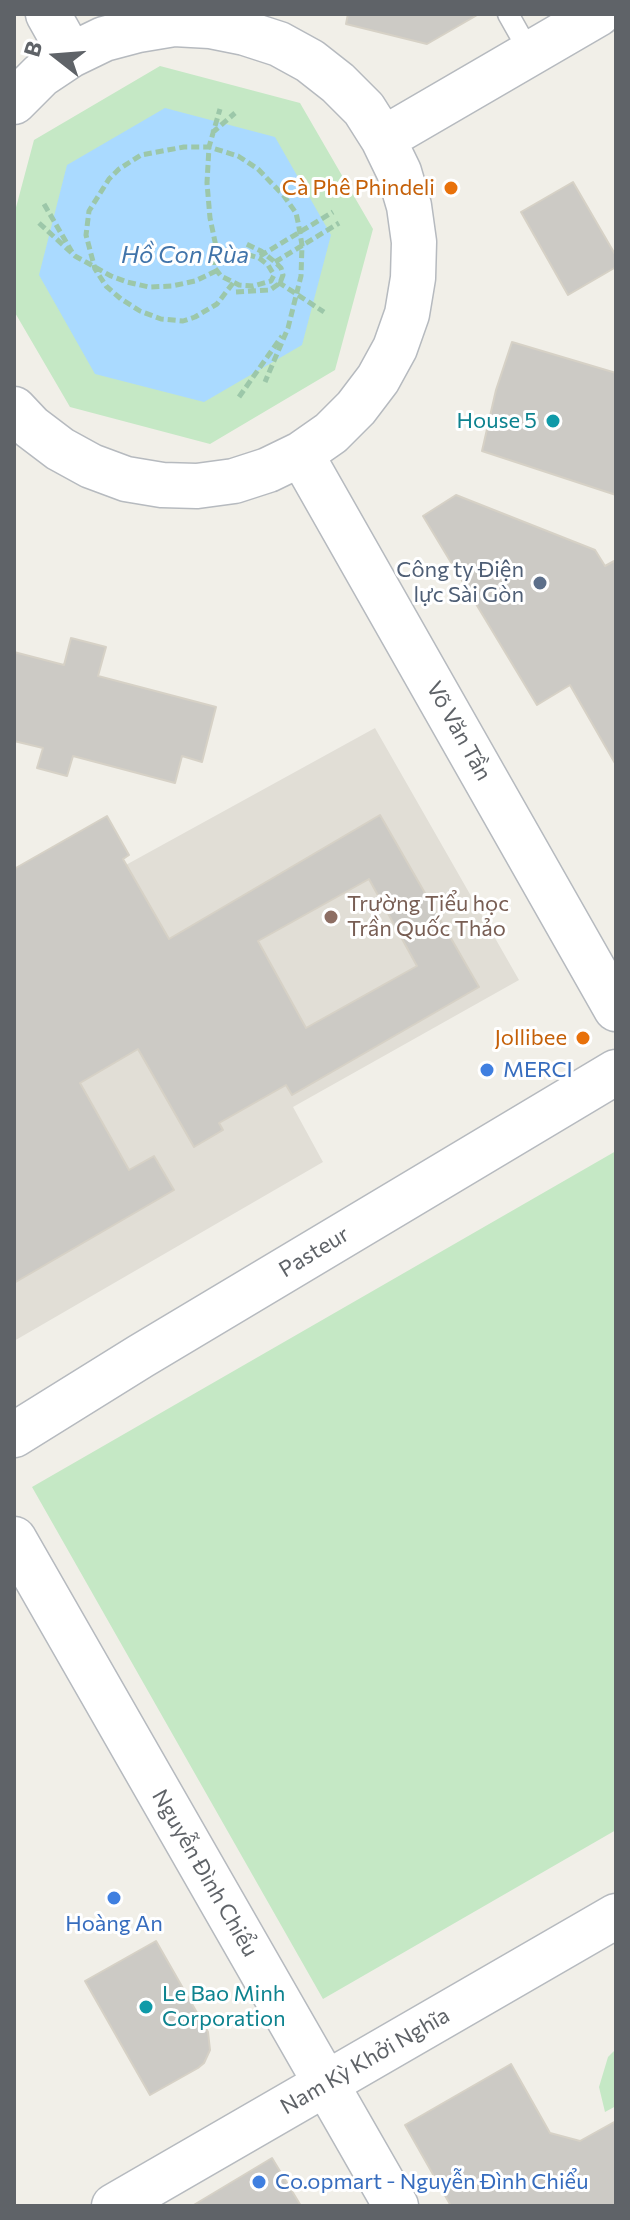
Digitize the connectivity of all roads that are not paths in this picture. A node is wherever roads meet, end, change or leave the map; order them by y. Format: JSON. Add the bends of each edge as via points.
{"nodes":[{"id":1,"x":48,"y":14,"type":"edge"},
{"id":2,"x":508,"y":14,"type":"edge"},
{"id":3,"x":598,"y":14,"type":"edge"},
{"id":4,"x":530,"y":53,"type":"junction"},
{"id":5,"x":71,"y":55,"type":"junction"},
{"id":6,"x":14,"y":102,"type":"edge"},
{"id":7,"x":383,"y":139,"type":"junction"},
{"id":8,"x":14,"y":409,"type":"edge"},
{"id":9,"x":301,"y":454,"type":"junction"},
{"id":10,"x":616,"y":1009,"type":"edge"},
{"id":11,"x":616,"y":1072,"type":"edge"},
{"id":12,"x":14,"y":1435,"type":"edge"},
{"id":13,"x":14,"y":1539,"type":"edge"},
{"id":14,"x":616,"y":1916,"type":"edge"},
{"id":15,"x":326,"y":2083,"type":"junction"},
{"id":16,"x":114,"y":2206,"type":"edge"},
{"id":17,"x":396,"y":2206,"type":"edge"}],
"edges":[{"from":1,"to":5,"type":"main road"},
{"from":2,"to":4,"type":"lane"},
{"from":3,"to":4,"type":"main road"},
{"from":4,"to":7,"type":"main road"},
{"from":5,"to":6,"type":"main road"},
{"from":5,"to":7,"type":"main road","via":[[104,39],[174,24],[245,33],[310,61],[364,109]]},
{"from":7,"to":9,"type":"main road","via":[[409,206],[414,254],[407,314],[378,379],[331,433]]},
{"from":8,"to":9,"type":"main road","via":[[60,449],[91,466],[162,485],[234,481]]},
{"from":9,"to":10,"type":"main road","name":"Võ Văn Tần"},
{"from":11,"to":12,"type":"main road","name":"Pasteur"},
{"from":13,"to":15,"type":"main road","name":"Nguyễn Đình Chiểu"},
{"from":14,"to":15,"type":"main road","name":"Nam Kỳ Khởi Nghĩa"},
{"from":15,"to":16,"type":"main road","name":"Nam Kỳ Khởi Nghĩa"},
{"from":15,"to":17,"type":"main road","name":"Nguyễn Đình Chiểu"}]}
